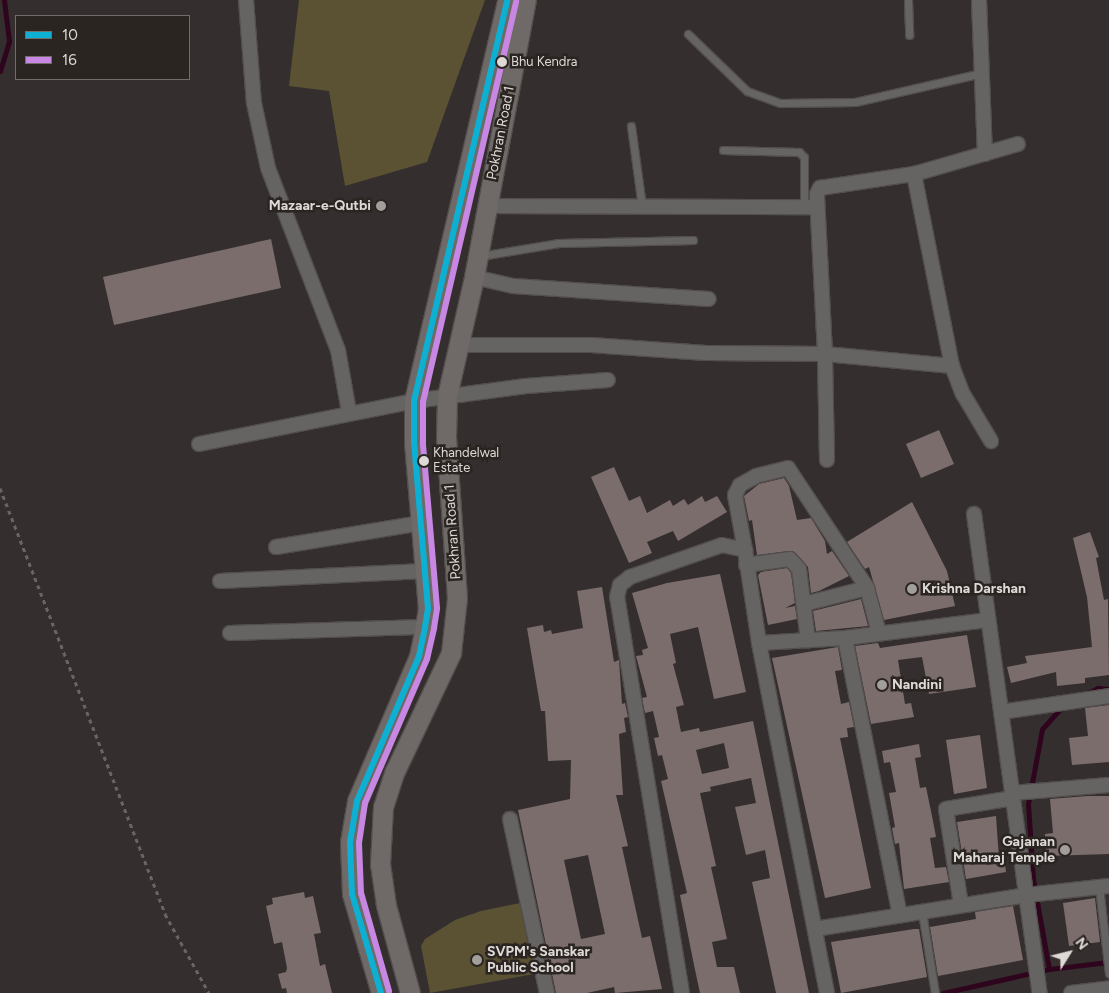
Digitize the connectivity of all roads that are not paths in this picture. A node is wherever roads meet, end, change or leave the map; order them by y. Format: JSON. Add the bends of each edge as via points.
{"nodes":[{"id":1,"x":246,"y":0,"type":"edge"},
{"id":2,"x":507,"y":0,"type":"edge"},
{"id":3,"x":526,"y":0,"type":"edge"},
{"id":4,"x":908,"y":0,"type":"edge"},
{"id":5,"x":979,"y":0,"type":"edge"},
{"id":6,"x":688,"y":34,"type":"dead end"},
{"id":7,"x":909,"y":35,"type":"dead end"},
{"id":8,"x":982,"y":72,"type":"junction"},
{"id":9,"x":631,"y":126,"type":"dead end"},
{"id":10,"x":1018,"y":144,"type":"dead end"},
{"id":11,"x":723,"y":150,"type":"dead end"},
{"id":12,"x":985,"y":154,"type":"junction"},
{"id":13,"x":914,"y":174,"type":"junction"},
{"id":14,"x":486,"y":206,"type":"junction"},
{"id":15,"x":642,"y":206,"type":"junction"},
{"id":16,"x":810,"y":207,"type":"junction"},
{"id":17,"x":693,"y":240,"type":"dead end"},
{"id":18,"x":477,"y":257,"type":"junction"},
{"id":19,"x":474,"y":277,"type":"junction"},
{"id":20,"x":709,"y":299,"type":"dead end"},
{"id":21,"x":460,"y":345,"type":"junction"},
{"id":22,"x":825,"y":354,"type":"junction"},
{"id":23,"x":952,"y":366,"type":"junction"},
{"id":24,"x":608,"y":380,"type":"dead end"},
{"id":25,"x":447,"y":396,"type":"junction"},
{"id":26,"x":414,"y":401,"type":"junction"},
{"id":27,"x":349,"y":412,"type":"junction"},
{"id":28,"x":991,"y":441,"type":"dead end"},
{"id":29,"x":199,"y":444,"type":"dead end"},
{"id":30,"x":827,"y":460,"type":"dead end"},
{"id":31,"x":974,"y":514,"type":"dead end"},
{"id":32,"x":421,"y":523,"type":"junction"},
{"id":33,"x":276,"y":547,"type":"dead end"},
{"id":34,"x":746,"y":550,"type":"junction"},
{"id":35,"x":746,"y":565,"type":"junction"},
{"id":36,"x":425,"y":571,"type":"junction"},
{"id":37,"x":220,"y":581,"type":"dead end"},
{"id":38,"x":867,"y":588,"type":"junction"},
{"id":39,"x":804,"y":604,"type":"junction"},
{"id":40,"x":987,"y":620,"type":"junction"},
{"id":41,"x":425,"y":627,"type":"junction"},
{"id":42,"x":230,"y":633,"type":"dead end"},
{"id":43,"x":880,"y":633,"type":"junction"},
{"id":44,"x":845,"y":638,"type":"junction"},
{"id":45,"x":808,"y":640,"type":"junction"},
{"id":46,"x":759,"y":643,"type":"junction"},
{"id":47,"x":1109,"y":696,"type":"edge"},
{"id":48,"x":1001,"y":712,"type":"junction"},
{"id":49,"x":1109,"y":785,"type":"edge"},
{"id":50,"x":1012,"y":795,"type":"junction"},
{"id":51,"x":510,"y":818,"type":"dead end"},
{"id":52,"x":1104,"y":886,"type":"edge"},
{"id":53,"x":1027,"y":895,"type":"junction"},
{"id":54,"x":961,"y":906,"type":"junction"},
{"id":55,"x":922,"y":912,"type":"junction"},
{"id":56,"x":900,"y":915,"type":"junction"},
{"id":57,"x":816,"y":929,"type":"junction"},
{"id":58,"x":1109,"y":973,"type":"edge"},
{"id":59,"x":1109,"y":988,"type":"edge"},
{"id":60,"x":381,"y":993,"type":"edge"},
{"id":61,"x":410,"y":993,"type":"edge"},
{"id":62,"x":547,"y":993,"type":"edge"},
{"id":63,"x":682,"y":993,"type":"edge"},
{"id":64,"x":827,"y":993,"type":"edge"},
{"id":65,"x":935,"y":993,"type":"edge"},
{"id":66,"x":1040,"y":993,"type":"edge"},
{"id":67,"x":1071,"y":993,"type":"edge"}],
"edges":[{"from":1,"to":27,"type":"street","via":[[254,103],[268,168],[338,350]]},
{"from":2,"to":26,"type":"main road","name":"Pokhran Road 1"},
{"from":3,"to":14,"type":"main road","name":"Pokhran Road 1"},
{"from":4,"to":7,"type":"lane"},
{"from":5,"to":8,"type":"street"},
{"from":6,"to":8,"type":"lane","via":[[747,91],[780,103],[855,102]]},
{"from":8,"to":12,"type":"street"},
{"from":9,"to":15,"type":"lane"},
{"from":10,"to":12,"type":"street"},
{"from":11,"to":16,"type":"lane","via":[[799,152],[804,157]]},
{"from":12,"to":13,"type":"street"},
{"from":13,"to":16,"type":"street","via":[[820,188]]},
{"from":13,"to":23,"type":"street"},
{"from":14,"to":15,"type":"street"},
{"from":14,"to":18,"type":"main road","name":"Pokhran Road 1"},
{"from":15,"to":16,"type":"street"},
{"from":16,"to":22,"type":"street"},
{"from":17,"to":18,"type":"lane","via":[[559,243]]},
{"from":18,"to":19,"type":"main road","name":"Pokhran Road 1"},
{"from":19,"to":20,"type":"street","via":[[513,286]]},
{"from":19,"to":21,"type":"main road","name":"Pokhran Road 1"},
{"from":21,"to":22,"type":"street","via":[[591,345],[706,353]]},
{"from":21,"to":25,"type":"main road","name":"Pokhran Road 1"},
{"from":22,"to":23,"type":"street"},
{"from":22,"to":30,"type":"street"},
{"from":23,"to":28,"type":"street","via":[[963,394]]},
{"from":24,"to":25,"type":"street"},
{"from":25,"to":26,"type":"street"},
{"from":25,"to":61,"type":"main road","name":"Pokhran Road 1","via":[[446,438],[458,598],[451,653],[395,771],[382,816],[380,864],[386,905]]},
{"from":26,"to":27,"type":"street"},
{"from":26,"to":32,"type":"main road","name":"Pokhran Road 1"},
{"from":27,"to":29,"type":"street"},
{"from":31,"to":40,"type":"street"},
{"from":32,"to":33,"type":"street"},
{"from":32,"to":36,"type":"main road","name":"Pokhran Road 1"},
{"from":34,"to":35,"type":"street"},
{"from":34,"to":38,"type":"street","via":[[735,495],[740,485],[756,476],[788,468]]},
{"from":34,"to":63,"type":"street","via":[[722,545],[630,577],[620,585],[617,597]]},
{"from":35,"to":39,"type":"street","via":[[790,559],[799,569]]},
{"from":35,"to":46,"type":"street"},
{"from":36,"to":37,"type":"street"},
{"from":36,"to":41,"type":"main road","name":"Pokhran Road 1","via":[[428,609]]},
{"from":38,"to":39,"type":"street"},
{"from":38,"to":43,"type":"street"},
{"from":39,"to":45,"type":"street"},
{"from":40,"to":43,"type":"street"},
{"from":40,"to":48,"type":"street"},
{"from":41,"to":42,"type":"street"},
{"from":41,"to":60,"type":"main road","name":"Pokhran Road 1","via":[[419,656],[357,801],[350,842],[352,894]]},
{"from":43,"to":44,"type":"street"},
{"from":44,"to":45,"type":"street"},
{"from":44,"to":56,"type":"street"},
{"from":45,"to":46,"type":"street"},
{"from":46,"to":57,"type":"street"},
{"from":47,"to":48,"type":"street"},
{"from":48,"to":50,"type":"street"},
{"from":49,"to":50,"type":"street"},
{"from":50,"to":53,"type":"street"},
{"from":50,"to":54,"type":"street","via":[[946,810]]},
{"from":51,"to":62,"type":"street"},
{"from":52,"to":53,"type":"street"},
{"from":52,"to":58,"type":"lane"},
{"from":53,"to":54,"type":"street"},
{"from":53,"to":66,"type":"street"},
{"from":54,"to":55,"type":"street"},
{"from":55,"to":56,"type":"street"},
{"from":55,"to":65,"type":"lane"},
{"from":56,"to":57,"type":"street"},
{"from":57,"to":64,"type":"street"},
{"from":59,"to":67,"type":"street"}]}
